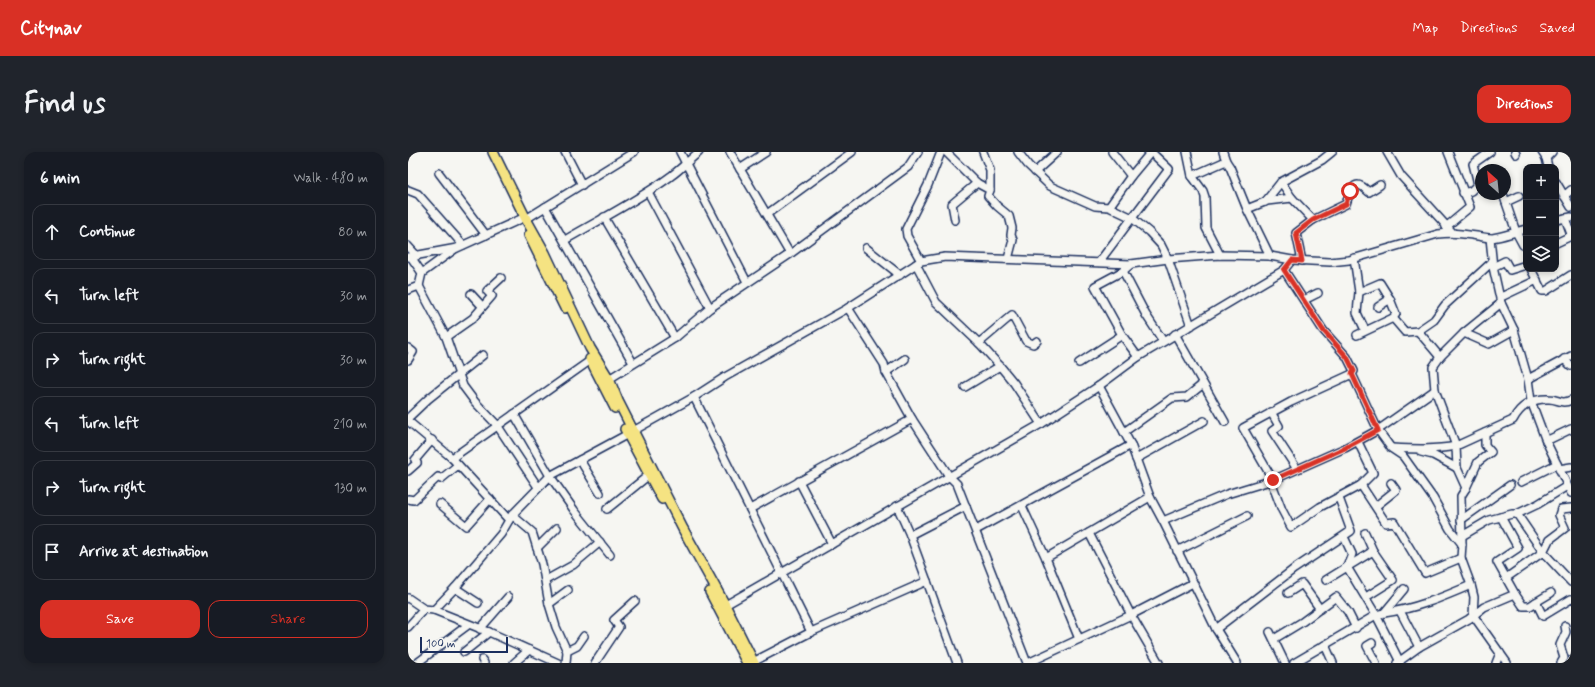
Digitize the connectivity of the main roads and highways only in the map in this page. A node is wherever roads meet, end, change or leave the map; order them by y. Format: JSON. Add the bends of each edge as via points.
{"nodes":[{"id":1,"x":486,"y":152,"type":"edge"},
{"id":2,"x":493,"y":152,"type":"edge"},
{"id":3,"x":523,"y":219,"type":"junction"},
{"id":4,"x":631,"y":433,"type":"junction"},
{"id":5,"x":722,"y":607,"type":"junction"},
{"id":6,"x":751,"y":663,"type":"edge"}],
"edges":[{"from":1,"to":3,"type":"main road"},
{"from":2,"to":3,"type":"main road"},
{"from":3,"to":4,"type":"main road","via":[[591,360]]},
{"from":3,"to":4,"type":"main road","via":[[545,254],[590,348],[609,378]]},
{"from":4,"to":5,"type":"main road"},
{"from":4,"to":5,"type":"main road","via":[[649,475]]},
{"from":5,"to":6,"type":"main road"}]}
